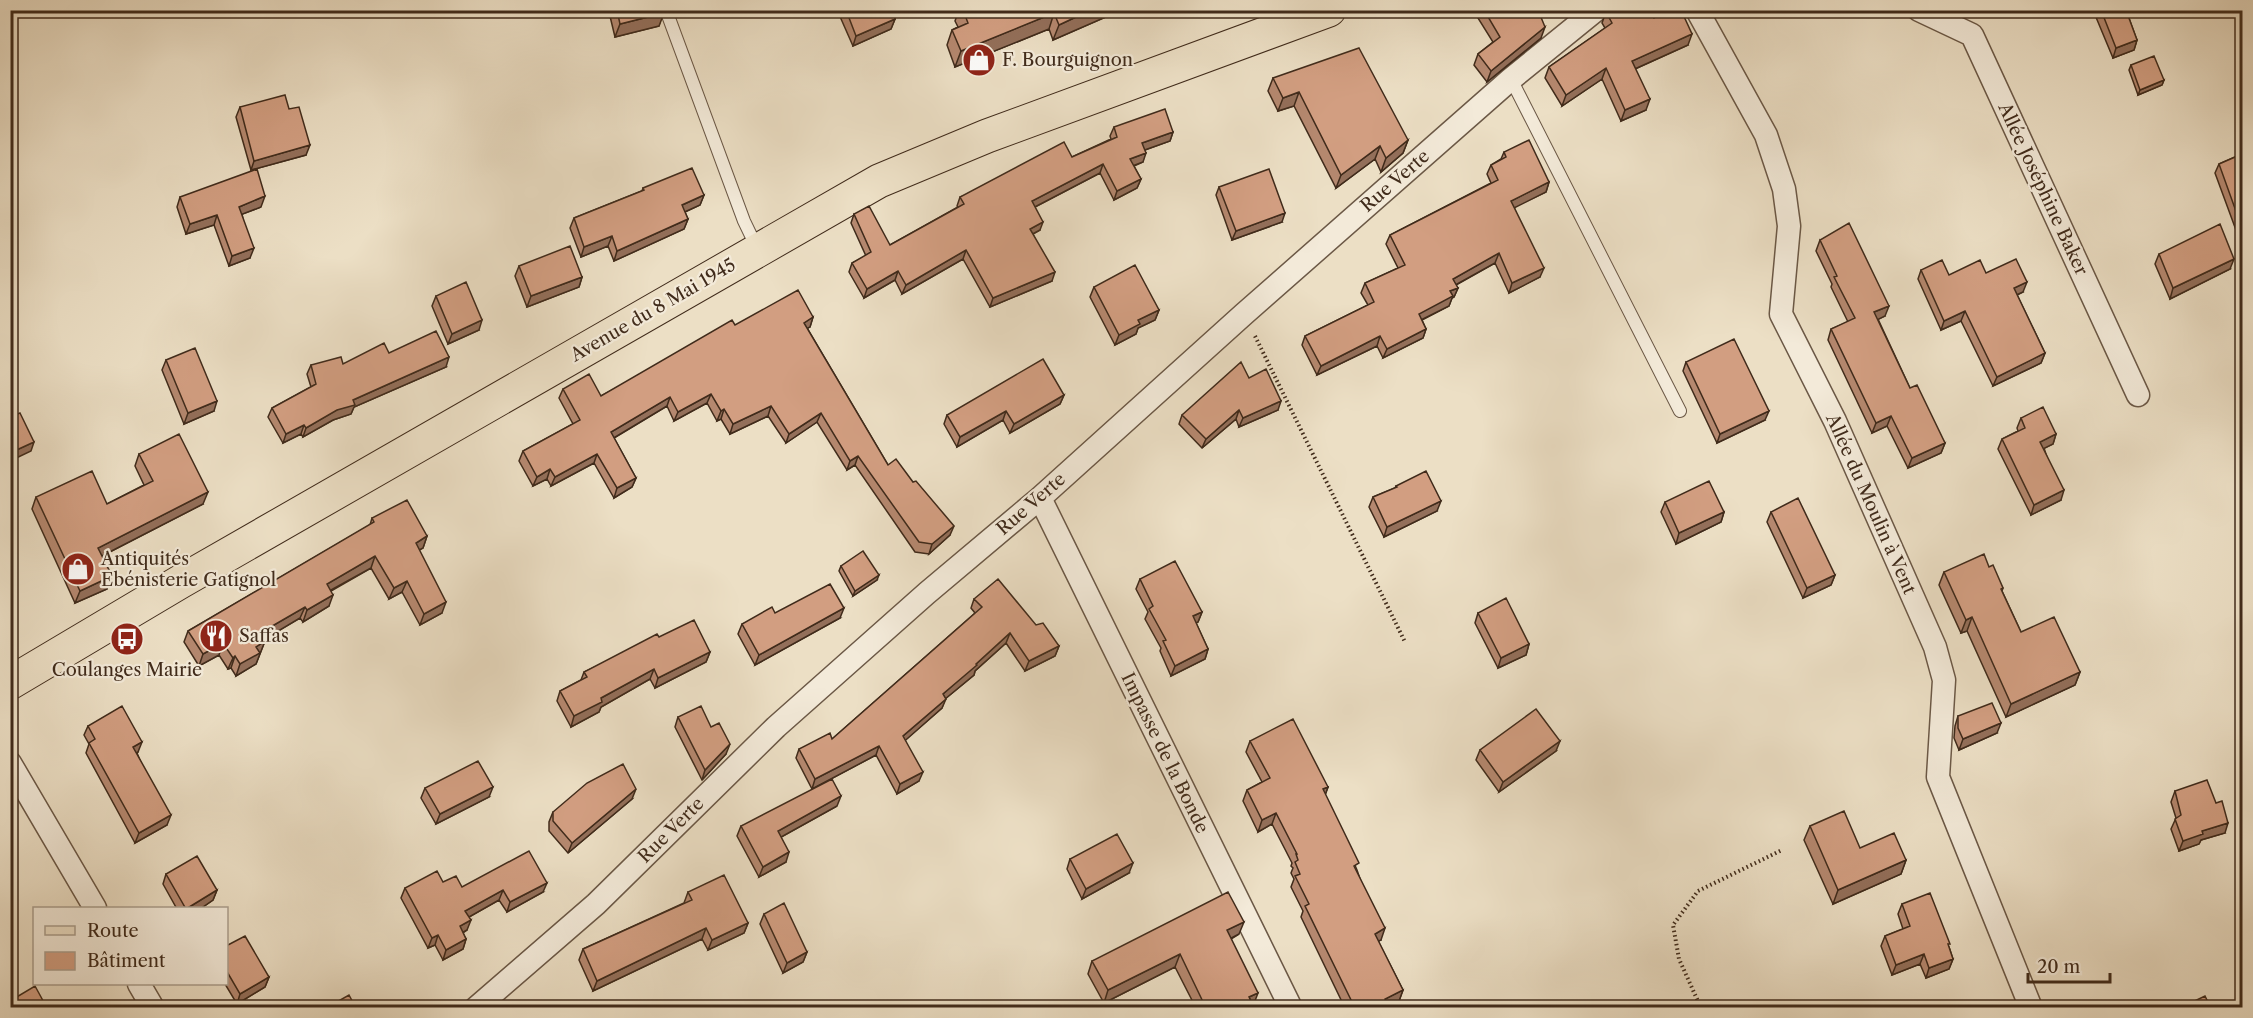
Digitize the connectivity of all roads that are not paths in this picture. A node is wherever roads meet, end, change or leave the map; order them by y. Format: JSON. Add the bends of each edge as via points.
{"nodes":[{"id":1,"x":666,"y":10,"type":"edge"},
{"id":2,"x":1329,"y":10,"type":"edge"},
{"id":3,"x":1596,"y":10,"type":"edge"},
{"id":4,"x":1697,"y":10,"type":"edge"},
{"id":5,"x":1919,"y":10,"type":"edge"},
{"id":6,"x":1512,"y":79,"type":"junction"},
{"id":7,"x":758,"y":250,"type":"junction"},
{"id":8,"x":2138,"y":395,"type":"dead end"},
{"id":9,"x":1680,"y":411,"type":"dead end"},
{"id":10,"x":1040,"y":498,"type":"junction"},
{"id":11,"x":10,"y":683,"type":"edge"},
{"id":12,"x":10,"y":763,"type":"edge"},
{"id":13,"x":94,"y":907,"type":"edge"},
{"id":14,"x":140,"y":985,"type":"edge"},
{"id":15,"x":153,"y":1008,"type":"edge"},
{"id":16,"x":476,"y":1008,"type":"edge"},
{"id":17,"x":1291,"y":1008,"type":"edge"},
{"id":18,"x":2031,"y":1008,"type":"edge"}],
"edges":[{"from":1,"to":7,"type":"lane"},
{"from":2,"to":7,"type":"main road","name":"Avenue du 8 Mai 1945","via":[[900,172]]},
{"from":3,"to":6,"type":"street","name":"Rue Verte"},
{"from":4,"to":18,"type":"street","name":"Allée du Moulin à Vent","via":[[1766,135],[1784,189],[1789,226],[1780,314],[1835,421],[1935,647],[1944,680],[1938,777]]},
{"from":5,"to":8,"type":"street","name":"Allée Joséphine Baker","via":[[1972,35]]},
{"from":6,"to":9,"type":"lane"},
{"from":6,"to":10,"type":"street","name":"Rue Verte"},
{"from":7,"to":11,"type":"main road","name":"Avenue du 8 Mai 1945"},
{"from":10,"to":16,"type":"street","name":"Rue Verte","via":[[776,727],[596,904]]},
{"from":10,"to":17,"type":"street","name":"Impasse de la Bonde"},
{"from":12,"to":13,"type":"street"},
{"from":14,"to":15,"type":"street"}]}
